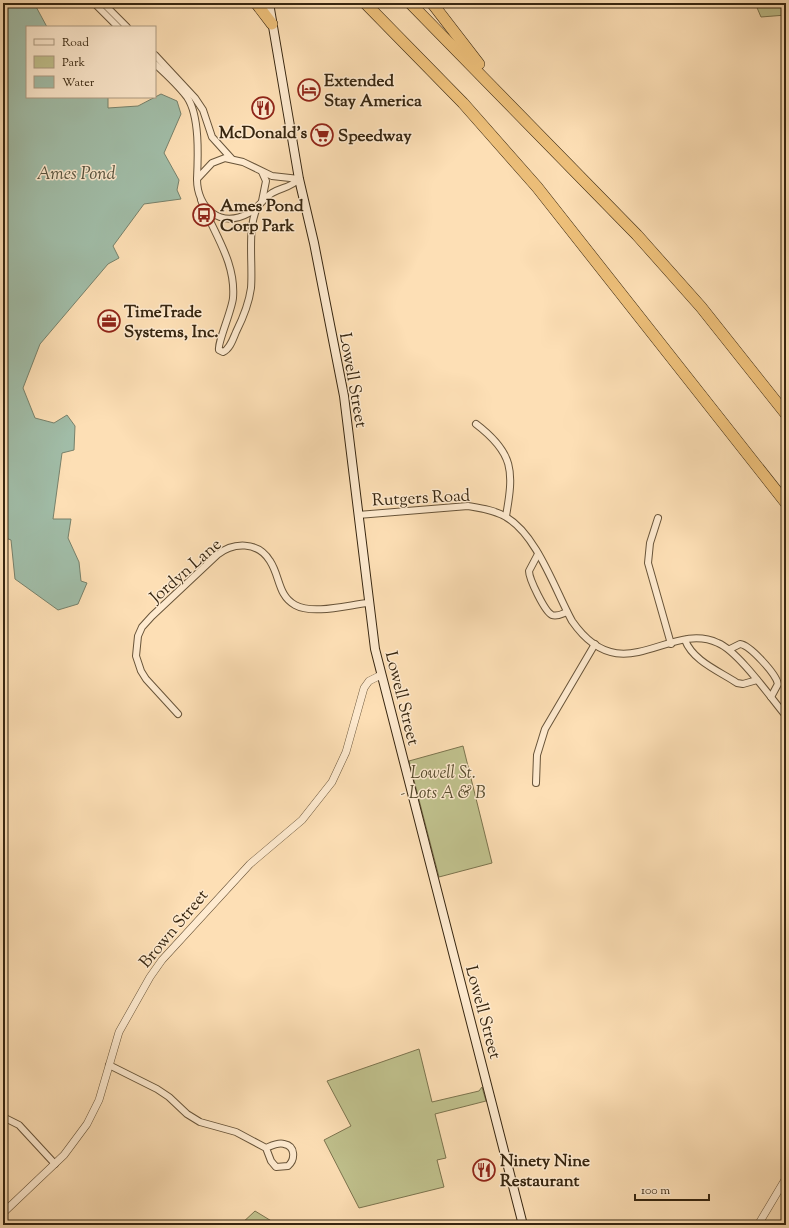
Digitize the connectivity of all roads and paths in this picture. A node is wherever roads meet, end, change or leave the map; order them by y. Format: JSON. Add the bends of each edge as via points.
{"nodes":[{"id":1,"x":95,"y":3,"type":"edge"},
{"id":2,"x":103,"y":3,"type":"edge"},
{"id":3,"x":256,"y":3,"type":"edge"},
{"id":4,"x":269,"y":3,"type":"edge"},
{"id":5,"x":365,"y":3,"type":"edge"},
{"id":6,"x":410,"y":3,"type":"edge"},
{"id":7,"x":432,"y":3,"type":"edge"},
{"id":8,"x":272,"y":24,"type":"junction"},
{"id":9,"x":117,"y":26,"type":"edge"},
{"id":10,"x":126,"y":26,"type":"edge"},
{"id":11,"x":156,"y":56,"type":"edge"},
{"id":12,"x":156,"y":65,"type":"edge"},
{"id":13,"x":518,"y":112,"type":"junction"},
{"id":14,"x":231,"y":158,"type":"junction"},
{"id":15,"x":262,"y":172,"type":"junction"},
{"id":16,"x":197,"y":179,"type":"junction"},
{"id":17,"x":299,"y":179,"type":"junction"},
{"id":18,"x":201,"y":200,"type":"junction"},
{"id":19,"x":259,"y":205,"type":"junction"},
{"id":20,"x":786,"y":414,"type":"edge"},
{"id":21,"x":476,"y":424,"type":"dead end"},
{"id":22,"x":786,"y":503,"type":"edge"},
{"id":23,"x":358,"y":515,"type":"junction"},
{"id":24,"x":506,"y":516,"type":"junction"},
{"id":25,"x":658,"y":518,"type":"dead end"},
{"id":26,"x":538,"y":554,"type":"junction"},
{"id":27,"x":368,"y":603,"type":"junction"},
{"id":28,"x":567,"y":612,"type":"junction"},
{"id":29,"x":685,"y":640,"type":"junction"},
{"id":30,"x":595,"y":644,"type":"junction"},
{"id":31,"x":671,"y":644,"type":"junction"},
{"id":32,"x":730,"y":649,"type":"junction"},
{"id":33,"x":381,"y":675,"type":"junction"},
{"id":34,"x":756,"y":680,"type":"junction"},
{"id":35,"x":771,"y":697,"type":"junction"},
{"id":36,"x":178,"y":714,"type":"dead end"},
{"id":37,"x":786,"y":716,"type":"edge"},
{"id":38,"x":536,"y":782,"type":"dead end"},
{"id":39,"x":109,"y":1065,"type":"junction"},
{"id":40,"x":3,"y":1117,"type":"edge"},
{"id":41,"x":266,"y":1148,"type":"junction"},
{"id":42,"x":55,"y":1164,"type":"junction"},
{"id":43,"x":786,"y":1178,"type":"edge"},
{"id":44,"x":3,"y":1213,"type":"edge"},
{"id":45,"x":523,"y":1225,"type":"edge"},
{"id":46,"x":758,"y":1225,"type":"edge"}],
"edges":[{"from":1,"to":9,"type":"street"},
{"from":2,"to":10,"type":"street"},
{"from":3,"to":8,"type":"highway"},
{"from":4,"to":8,"type":"main road","name":"Lowell Street"},
{"from":5,"to":22,"type":"highway","via":[[463,103],[537,187]]},
{"from":6,"to":13,"type":"highway"},
{"from":7,"to":13,"type":"highway"},
{"from":8,"to":17,"type":"main road","name":"Lowell Street"},
{"from":11,"to":14,"type":"street","via":[[195,98],[203,110],[212,137]]},
{"from":12,"to":16,"type":"street","via":[[192,106],[195,118]]},
{"from":13,"to":20,"type":"highway","via":[[668,269]]},
{"from":14,"to":15,"type":"street"},
{"from":14,"to":16,"type":"street","via":[[212,162]]},
{"from":15,"to":17,"type":"street","via":[[280,178]]},
{"from":15,"to":19,"type":"street","via":[[266,184]]},
{"from":16,"to":18,"type":"street"},
{"from":17,"to":19,"type":"street","via":[[292,186],[271,194]]},
{"from":17,"to":23,"type":"main road","name":"Lowell Street","via":[[341,380]]},
{"from":18,"to":19,"type":"street","via":[[208,210],[221,217],[242,216]]},
{"from":18,"to":19,"type":"street","via":[[228,257],[233,279],[231,312],[218,344],[223,352],[233,340],[249,298],[252,228],[254,213]]},
{"from":21,"to":24,"type":"street","via":[[496,441],[509,463],[511,478]]},
{"from":23,"to":24,"type":"street","name":"Rutgers Road","via":[[468,506]]},
{"from":23,"to":27,"type":"main road","name":"Lowell Street"},
{"from":24,"to":26,"type":"street","name":"Rutgers Road","via":[[520,528]]},
{"from":25,"to":31,"type":"street","via":[[650,543],[648,563]]},
{"from":26,"to":28,"type":"street","name":"Rutgers Road"},
{"from":26,"to":28,"type":"street","via":[[529,571],[530,579],[549,613],[556,616]]},
{"from":27,"to":33,"type":"main road","name":"Lowell Street"},
{"from":27,"to":36,"type":"street","name":"Jordyn Lane","via":[[319,609],[302,608],[285,597],[271,562],[263,552],[246,545],[227,548],[152,616],[138,636],[136,656],[141,671]]},
{"from":28,"to":30,"type":"street","name":"Rutgers Road","via":[[580,632]]},
{"from":29,"to":31,"type":"street","name":"Rutgers Road"},
{"from":29,"to":32,"type":"street","name":"Rutgers Road","via":[[712,640]]},
{"from":29,"to":34,"type":"street","via":[[689,650],[698,658],[737,683]]},
{"from":30,"to":31,"type":"street","name":"Rutgers Road","via":[[618,653],[629,654]]},
{"from":30,"to":38,"type":"street","via":[[545,729],[537,755]]},
{"from":32,"to":34,"type":"street","name":"Rutgers Road"},
{"from":32,"to":35,"type":"street","via":[[740,644],[749,648],[775,677],[778,684]]},
{"from":33,"to":39,"type":"street","name":"Brown Street","via":[[369,681],[364,688],[346,752],[332,782],[302,820],[266,849],[236,879],[162,960],[119,1032]]},
{"from":33,"to":45,"type":"main road","name":"Lowell Street"},
{"from":34,"to":35,"type":"street","name":"Rutgers Road"},
{"from":35,"to":37,"type":"street","name":"Rutgers Road"},
{"from":39,"to":41,"type":"street","via":[[157,1089],[200,1122],[236,1132]]},
{"from":39,"to":42,"type":"street","name":"Brown Street","via":[[95,1111],[73,1145]]},
{"from":40,"to":42,"type":"street","via":[[19,1125]]},
{"from":41,"to":41,"type":"street","via":[[284,1144],[293,1152],[293,1160],[288,1166],[276,1166]]},
{"from":42,"to":44,"type":"street","name":"Brown Street"},
{"from":43,"to":46,"type":"street"}]}
